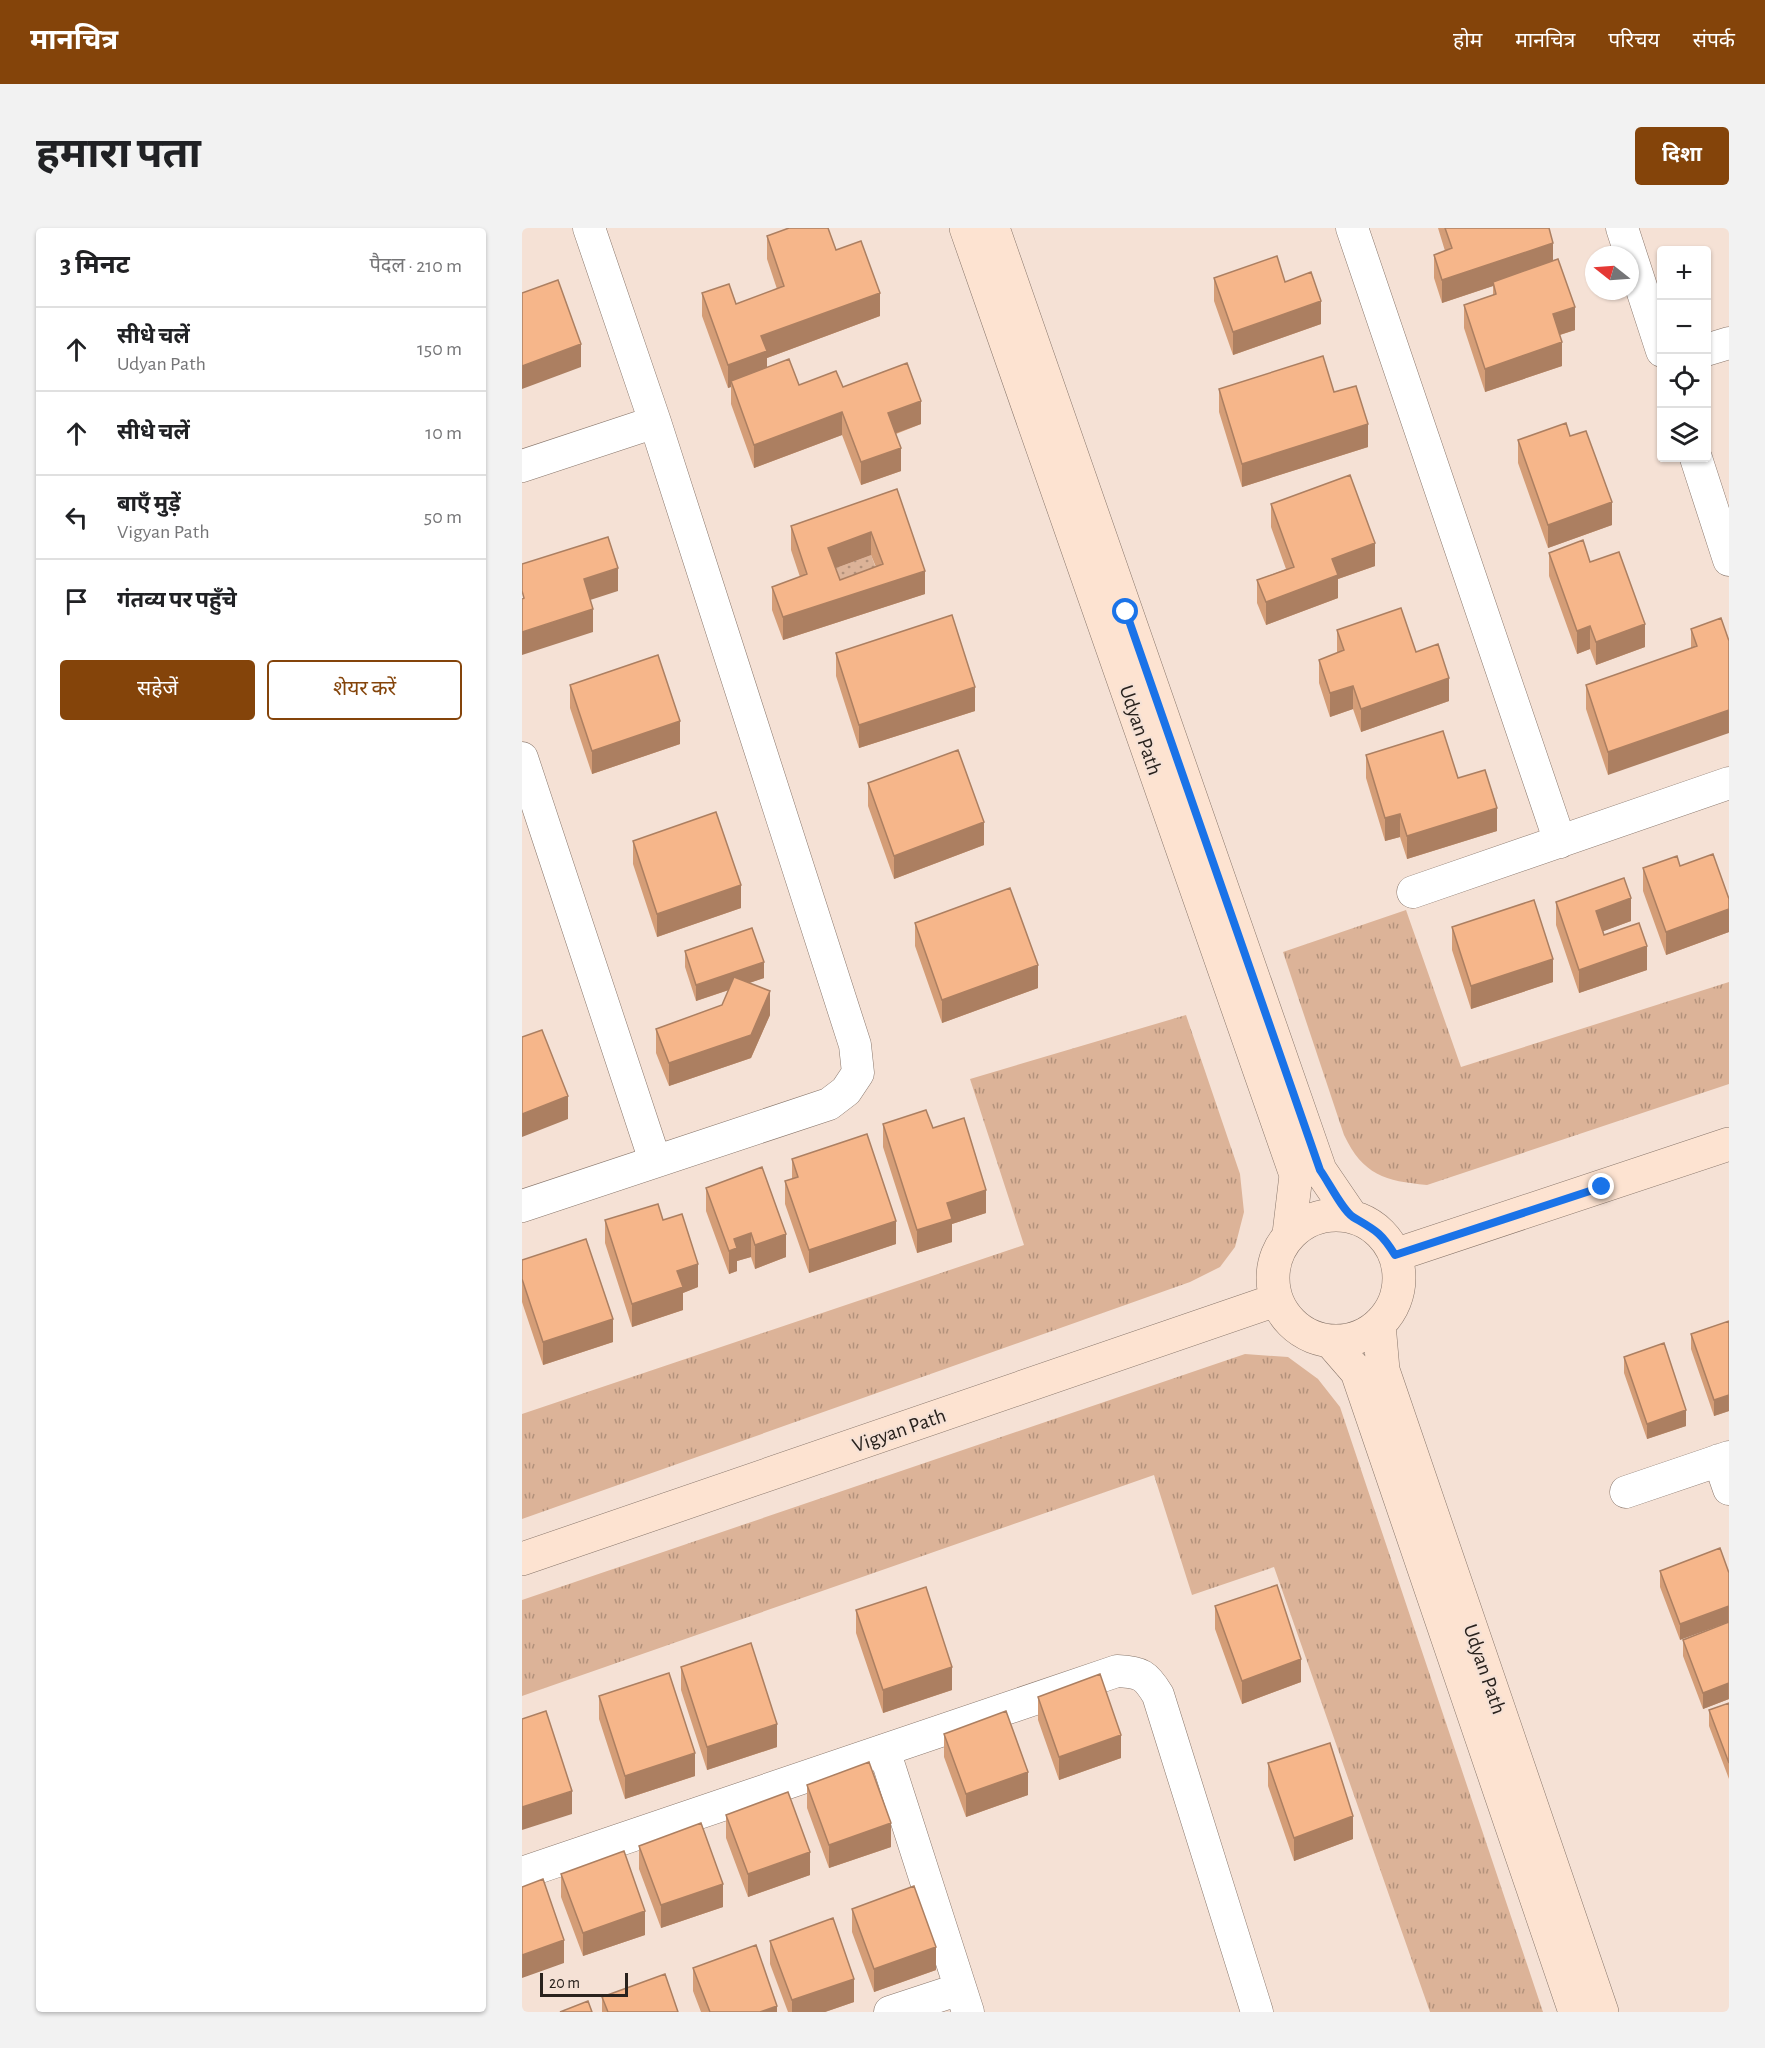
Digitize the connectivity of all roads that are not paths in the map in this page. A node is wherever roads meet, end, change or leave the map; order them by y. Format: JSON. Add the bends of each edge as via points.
{"nodes":[{"id":1,"x":589,"y":228,"type":"edge"},
{"id":2,"x":966,"y":228,"type":"edge"},
{"id":3,"x":993,"y":228,"type":"edge"},
{"id":4,"x":1352,"y":228,"type":"edge"},
{"id":5,"x":1622,"y":228,"type":"edge"},
{"id":6,"x":1657,"y":336,"type":"edge"},
{"id":7,"x":1729,"y":343,"type":"edge"},
{"id":8,"x":1711,"y":349,"type":"edge"},
{"id":9,"x":655,"y":422,"type":"junction"},
{"id":10,"x":1697,"y":462,"type":"edge"},
{"id":11,"x":522,"y":466,"type":"edge"},
{"id":12,"x":1729,"y":560,"type":"edge"},
{"id":13,"x":522,"y":758,"type":"edge"},
{"id":14,"x":1729,"y":783,"type":"edge"},
{"id":15,"x":1560,"y":842,"type":"junction"},
{"id":16,"x":1413,"y":892,"type":"dead end"},
{"id":17,"x":1729,"y":1144,"type":"edge"},
{"id":18,"x":655,"y":1161,"type":"junction"},
{"id":19,"x":522,"y":1206,"type":"edge"},
{"id":20,"x":1352,"y":1216,"type":"junction"},
{"id":21,"x":1289,"y":1234,"type":"junction"},
{"id":22,"x":1395,"y":1255,"type":"junction"},
{"id":23,"x":1276,"y":1300,"type":"junction"},
{"id":24,"x":1379,"y":1324,"type":"junction"},
{"id":25,"x":1331,"y":1342,"type":"junction"},
{"id":26,"x":1726,"y":1469,"type":"edge"},
{"id":27,"x":1626,"y":1492,"type":"dead end"},
{"id":28,"x":522,"y":1559,"type":"edge"},
{"id":29,"x":884,"y":1750,"type":"junction"},
{"id":30,"x":522,"y":1873,"type":"edge"},
{"id":31,"x":964,"y":2000,"type":"edge"},
{"id":32,"x":890,"y":2012,"type":"edge"},
{"id":33,"x":1257,"y":2012,"type":"edge"},
{"id":34,"x":1575,"y":2012,"type":"edge"},
{"id":35,"x":1602,"y":2012,"type":"edge"}],
"edges":[{"from":1,"to":9,"type":"street"},
{"from":2,"to":21,"type":"main road","name":"Udyan Path","via":[[1296,1176]]},
{"from":3,"to":20,"type":"main road","name":"Udyan Path","via":[[1320,1170]]},
{"from":4,"to":15,"type":"street"},
{"from":5,"to":6,"type":"street"},
{"from":7,"to":8,"type":"street"},
{"from":9,"to":11,"type":"street"},
{"from":9,"to":18,"type":"street","via":[[855,1045],[858,1073],[846,1091],[829,1104]]},
{"from":10,"to":12,"type":"street"},
{"from":13,"to":18,"type":"street"},
{"from":14,"to":15,"type":"street"},
{"from":15,"to":16,"type":"street"},
{"from":17,"to":22,"type":"main road"},
{"from":18,"to":19,"type":"street"},
{"from":20,"to":21,"type":"main road","via":[[1313,1218]]},
{"from":20,"to":22,"type":"main road","via":[[1378,1231]]},
{"from":21,"to":23,"type":"main road","via":[[1277,1252],[1272,1278]]},
{"from":22,"to":24,"type":"main road","via":[[1399,1281],[1393,1304]]},
{"from":23,"to":25,"type":"main road","via":[[1286,1318],[1309,1336]]},
{"from":23,"to":28,"type":"main road","name":"Vigyan Path"},
{"from":24,"to":25,"type":"main road","via":[[1358,1338]]},
{"from":24,"to":35,"type":"main road","name":"Udyan Path","via":[[1383,1370]]},
{"from":25,"to":34,"type":"main road","name":"Udyan Path","via":[[1358,1372]]},
{"from":26,"to":27,"type":"street"},
{"from":29,"to":30,"type":"street"},
{"from":29,"to":31,"type":"street"},
{"from":29,"to":33,"type":"street","via":[[1118,1671],[1133,1671],[1148,1678],[1158,1695]]},
{"from":31,"to":32,"type":"street"}]}
